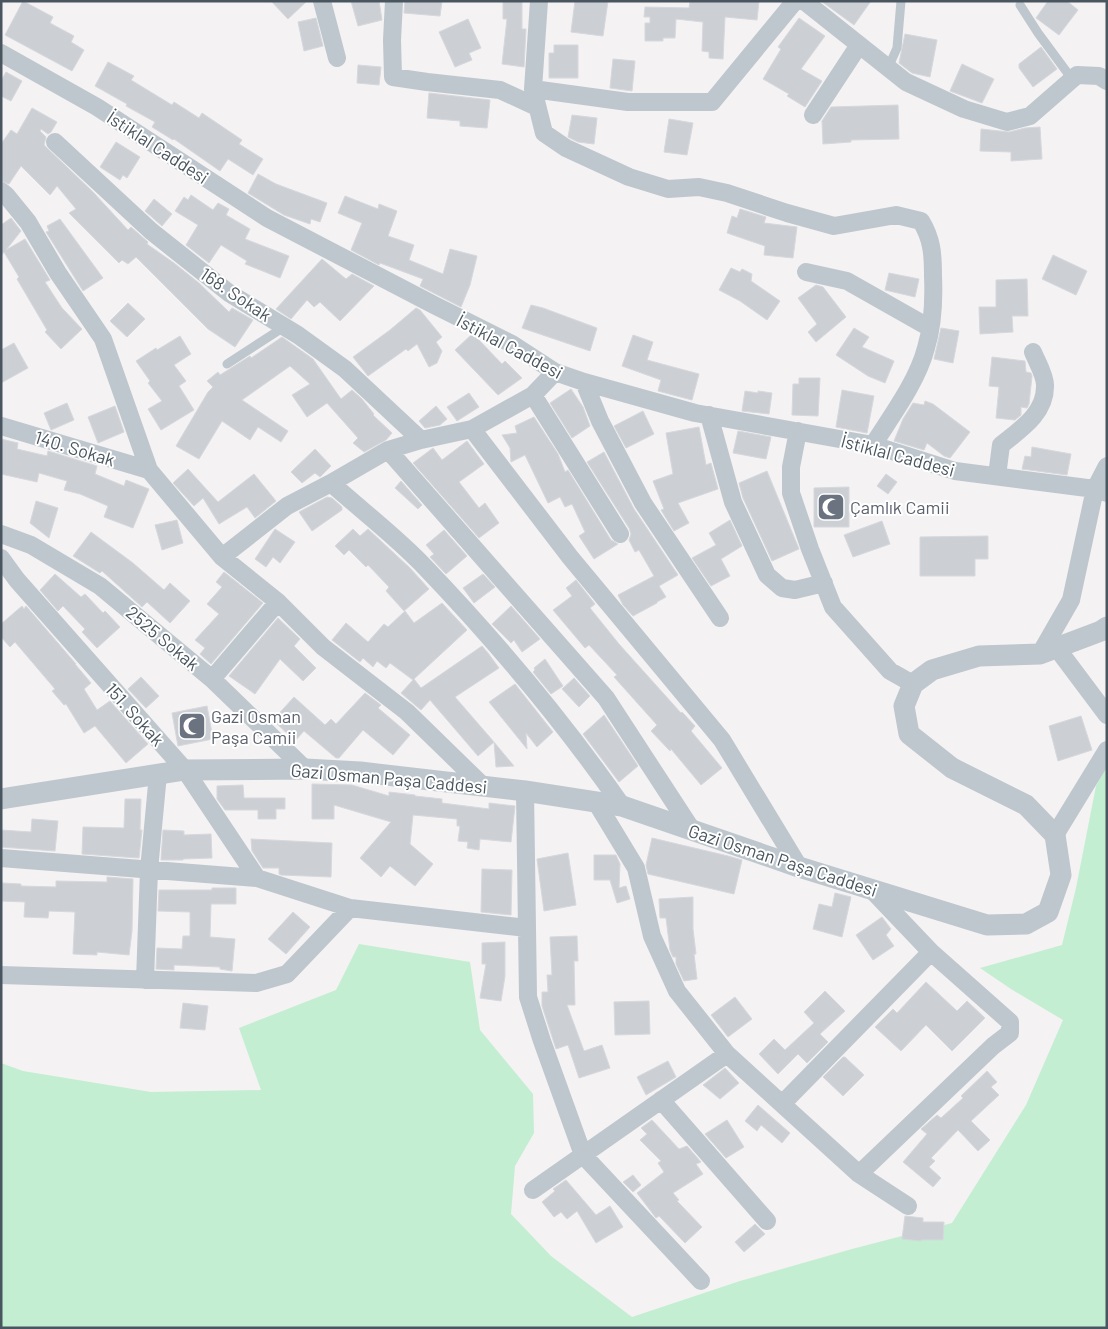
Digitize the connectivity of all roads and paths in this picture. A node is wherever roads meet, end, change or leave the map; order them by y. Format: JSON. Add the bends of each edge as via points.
{"nodes":[{"id":1,"x":322,"y":1,"type":"edge"},
{"id":2,"x":394,"y":1,"type":"edge"},
{"id":3,"x":539,"y":1,"type":"edge"},
{"id":4,"x":795,"y":1,"type":"edge"},
{"id":5,"x":804,"y":1,"type":"edge"},
{"id":6,"x":901,"y":1,"type":"edge"},
{"id":7,"x":1020,"y":5,"type":"dead end"},
{"id":8,"x":859,"y":45,"type":"junction"},
{"id":9,"x":1,"y":53,"type":"edge"},
{"id":10,"x":338,"y":58,"type":"dead end"},
{"id":11,"x":888,"y":68,"type":"junction"},
{"id":12,"x":1072,"y":80,"type":"junction"},
{"id":13,"x":1107,"y":82,"type":"edge"},
{"id":14,"x":533,"y":89,"type":"junction"},
{"id":15,"x":537,"y":107,"type":"junction"},
{"id":16,"x":813,"y":115,"type":"dead end"},
{"id":17,"x":55,"y":142,"type":"dead end"},
{"id":18,"x":1,"y":191,"type":"edge"},
{"id":19,"x":806,"y":272,"type":"dead end"},
{"id":20,"x":284,"y":327,"type":"junction"},
{"id":21,"x":930,"y":328,"type":"junction"},
{"id":22,"x":1033,"y":352,"type":"dead end"},
{"id":23,"x":226,"y":364,"type":"dead end"},
{"id":24,"x":555,"y":372,"type":"junction"},
{"id":25,"x":584,"y":382,"type":"junction"},
{"id":26,"x":533,"y":394,"type":"junction"},
{"id":27,"x":708,"y":415,"type":"junction"},
{"id":28,"x":1,"y":426,"type":"edge"},
{"id":29,"x":472,"y":429,"type":"junction"},
{"id":30,"x":798,"y":431,"type":"junction"},
{"id":31,"x":421,"y":440,"type":"junction"},
{"id":32,"x":873,"y":445,"type":"junction"},
{"id":33,"x":388,"y":450,"type":"junction"},
{"id":34,"x":1107,"y":466,"type":"edge"},
{"id":35,"x":148,"y":470,"type":"junction"},
{"id":36,"x":997,"y":476,"type":"junction"},
{"id":37,"x":331,"y":483,"type":"junction"},
{"id":38,"x":1101,"y":491,"type":"edge"},
{"id":39,"x":1,"y":534,"type":"edge"},
{"id":40,"x":620,"y":534,"type":"dead end"},
{"id":41,"x":222,"y":557,"type":"junction"},
{"id":42,"x":1,"y":558,"type":"edge"},
{"id":43,"x":824,"y":583,"type":"junction"},
{"id":44,"x":278,"y":602,"type":"junction"},
{"id":45,"x":720,"y":618,"type":"dead end"},
{"id":46,"x":1107,"y":626,"type":"edge"},
{"id":47,"x":1048,"y":650,"type":"junction"},
{"id":48,"x":212,"y":679,"type":"junction"},
{"id":49,"x":913,"y":684,"type":"junction"},
{"id":50,"x":1107,"y":715,"type":"edge"},
{"id":51,"x":1107,"y":750,"type":"edge"},
{"id":52,"x":305,"y":769,"type":"junction"},
{"id":53,"x":185,"y":770,"type":"junction"},
{"id":54,"x":158,"y":774,"type":"junction"},
{"id":55,"x":484,"y":786,"type":"junction"},
{"id":56,"x":525,"y":791,"type":"junction"},
{"id":57,"x":1,"y":800,"type":"edge"},
{"id":58,"x":596,"y":802,"type":"junction"},
{"id":59,"x":622,"y":806,"type":"junction"},
{"id":60,"x":692,"y":830,"type":"junction"},
{"id":61,"x":1055,"y":835,"type":"junction"},
{"id":62,"x":1,"y":858,"type":"edge"},
{"id":63,"x":798,"y":867,"type":"junction"},
{"id":64,"x":149,"y":870,"type":"junction"},
{"id":65,"x":257,"y":878,"type":"junction"},
{"id":66,"x":871,"y":889,"type":"junction"},
{"id":67,"x":350,"y":908,"type":"junction"},
{"id":68,"x":527,"y":928,"type":"junction"},
{"id":69,"x":931,"y":952,"type":"junction"},
{"id":70,"x":1,"y":975,"type":"edge"},
{"id":71,"x":145,"y":980,"type":"junction"},
{"id":72,"x":727,"y":1054,"type":"junction"},
{"id":73,"x":661,"y":1100,"type":"junction"},
{"id":74,"x":782,"y":1104,"type":"junction"},
{"id":75,"x":583,"y":1155,"type":"junction"},
{"id":76,"x":859,"y":1174,"type":"junction"},
{"id":77,"x":533,"y":1190,"type":"dead end"},
{"id":78,"x":908,"y":1206,"type":"dead end"},
{"id":79,"x":767,"y":1221,"type":"dead end"},
{"id":80,"x":701,"y":1281,"type":"dead end"}],
"edges":[{"from":1,"to":10,"type":"street"},
{"from":2,"to":15,"type":"street","via":[[393,77],[500,90]]},
{"from":3,"to":14,"type":"street"},
{"from":4,"to":14,"type":"street","via":[[712,102],[628,102]]},
{"from":5,"to":8,"type":"street"},
{"from":6,"to":11,"type":"lane","via":[[897,48]]},
{"from":7,"to":12,"type":"lane"},
{"from":8,"to":11,"type":"street"},
{"from":8,"to":16,"type":"street"},
{"from":9,"to":24,"type":"street","name":"İstiklal Caddesi","via":[[97,107],[267,218],[512,344]]},
{"from":11,"to":12,"type":"street","via":[[906,82],[964,109],[1007,122],[1030,116]]},
{"from":12,"to":13,"type":"street","via":[[1077,75],[1099,76]]},
{"from":14,"to":15,"type":"street"},
{"from":15,"to":21,"type":"street","via":[[544,133],[566,148],[629,177],[668,189],[699,187],[727,193],[834,226],[896,214],[921,221],[929,233],[933,257],[934,303]]},
{"from":17,"to":20,"type":"street","name":"168. Sokak","via":[[151,231],[228,294]]},
{"from":18,"to":35,"type":"street","via":[[28,222],[103,339]]},
{"from":19,"to":21,"type":"street","via":[[847,281]]},
{"from":20,"to":23,"type":"lane"},
{"from":20,"to":31,"type":"street","name":"168. Sokak","via":[[345,369]]},
{"from":21,"to":32,"type":"street","via":[[926,348],[908,390]]},
{"from":22,"to":36,"type":"street","via":[[1046,384],[1042,406],[1026,426],[1001,445]]},
{"from":24,"to":25,"type":"street","name":"İstiklal Caddesi"},
{"from":24,"to":26,"type":"street"},
{"from":25,"to":27,"type":"street","name":"İstiklal Caddesi"},
{"from":25,"to":45,"type":"street","via":[[600,421],[643,503]]},
{"from":26,"to":29,"type":"street"},
{"from":26,"to":40,"type":"street"},
{"from":27,"to":30,"type":"street","name":"İstiklal Caddesi"},
{"from":27,"to":43,"type":"street","via":[[733,502],[767,575],[782,588],[795,590]]},
{"from":28,"to":35,"type":"street","name":"140. Sokak"},
{"from":29,"to":31,"type":"street"},
{"from":29,"to":63,"type":"street","via":[[570,556],[722,740]]},
{"from":30,"to":32,"type":"street","name":"İstiklal Caddesi"},
{"from":30,"to":43,"type":"street","via":[[791,467],[791,493]]},
{"from":31,"to":33,"type":"street"},
{"from":32,"to":36,"type":"street","name":"İstiklal Caddesi","via":[[955,471]]},
{"from":33,"to":37,"type":"street"},
{"from":33,"to":60,"type":"street","via":[[606,698]]},
{"from":34,"to":38,"type":"street"},
{"from":35,"to":41,"type":"street"},
{"from":36,"to":38,"type":"street","name":"İstiklal Caddesi"},
{"from":37,"to":41,"type":"street","via":[[287,506]]},
{"from":37,"to":59,"type":"street","via":[[420,563],[495,644],[592,762]]},
{"from":38,"to":47,"type":"street","via":[[1071,600]]},
{"from":39,"to":48,"type":"street","name":"2525 Sokak","via":[[31,545],[100,586]]},
{"from":41,"to":44,"type":"street"},
{"from":42,"to":53,"type":"street","name":"151. Sokak"},
{"from":43,"to":49,"type":"street","via":[[833,607],[890,671]]},
{"from":44,"to":48,"type":"street"},
{"from":44,"to":55,"type":"street","via":[[323,647],[407,712]]},
{"from":46,"to":47,"type":"street"},
{"from":47,"to":49,"type":"street","via":[[979,656],[932,670]]},
{"from":47,"to":50,"type":"street"},
{"from":48,"to":52,"type":"street","name":"2525 Sokak"},
{"from":49,"to":61,"type":"street","via":[[904,706],[909,734],[952,768],[1026,805]]},
{"from":51,"to":61,"type":"street"},
{"from":52,"to":53,"type":"street","name":"Gazi Osman Paşa Caddesi"},
{"from":52,"to":55,"type":"street","name":"Gazi Osman Paşa Caddesi"},
{"from":53,"to":54,"type":"street","name":"Gazi Osman Paşa Caddesi"},
{"from":53,"to":65,"type":"street","name":"151. Sokak"},
{"from":54,"to":57,"type":"street","name":"Gazi Osman Paşa Caddesi"},
{"from":54,"to":64,"type":"street"},
{"from":55,"to":56,"type":"street","name":"Gazi Osman Paşa Caddesi"},
{"from":56,"to":58,"type":"street","name":"Gazi Osman Paşa Caddesi"},
{"from":56,"to":68,"type":"street"},
{"from":58,"to":59,"type":"street","name":"Gazi Osman Paşa Caddesi"},
{"from":58,"to":72,"type":"street","via":[[636,868],[652,936],[677,991]]},
{"from":59,"to":60,"type":"street","name":"Gazi Osman Paşa Caddesi"},
{"from":60,"to":63,"type":"street","name":"Gazi Osman Paşa Caddesi"},
{"from":61,"to":66,"type":"street","name":"Gazi Osman Paşa Caddesi","via":[[1061,875],[1048,912],[1026,924],[987,925]]},
{"from":62,"to":64,"type":"street"},
{"from":63,"to":66,"type":"street","name":"Gazi Osman Paşa Caddesi"},
{"from":64,"to":65,"type":"street"},
{"from":64,"to":71,"type":"street"},
{"from":65,"to":67,"type":"street"},
{"from":66,"to":69,"type":"street"},
{"from":67,"to":68,"type":"street"},
{"from":67,"to":71,"type":"street","via":[[287,974],[256,983]]},
{"from":68,"to":75,"type":"street","via":[[528,997]]},
{"from":69,"to":74,"type":"street"},
{"from":69,"to":76,"type":"street","via":[[1010,1022],[1010,1034],[993,1046]]},
{"from":70,"to":71,"type":"street"},
{"from":72,"to":73,"type":"street"},
{"from":72,"to":74,"type":"street"},
{"from":73,"to":75,"type":"street"},
{"from":73,"to":79,"type":"street"},
{"from":74,"to":76,"type":"street"},
{"from":75,"to":77,"type":"street"},
{"from":75,"to":80,"type":"street"},
{"from":76,"to":78,"type":"street"}]}
